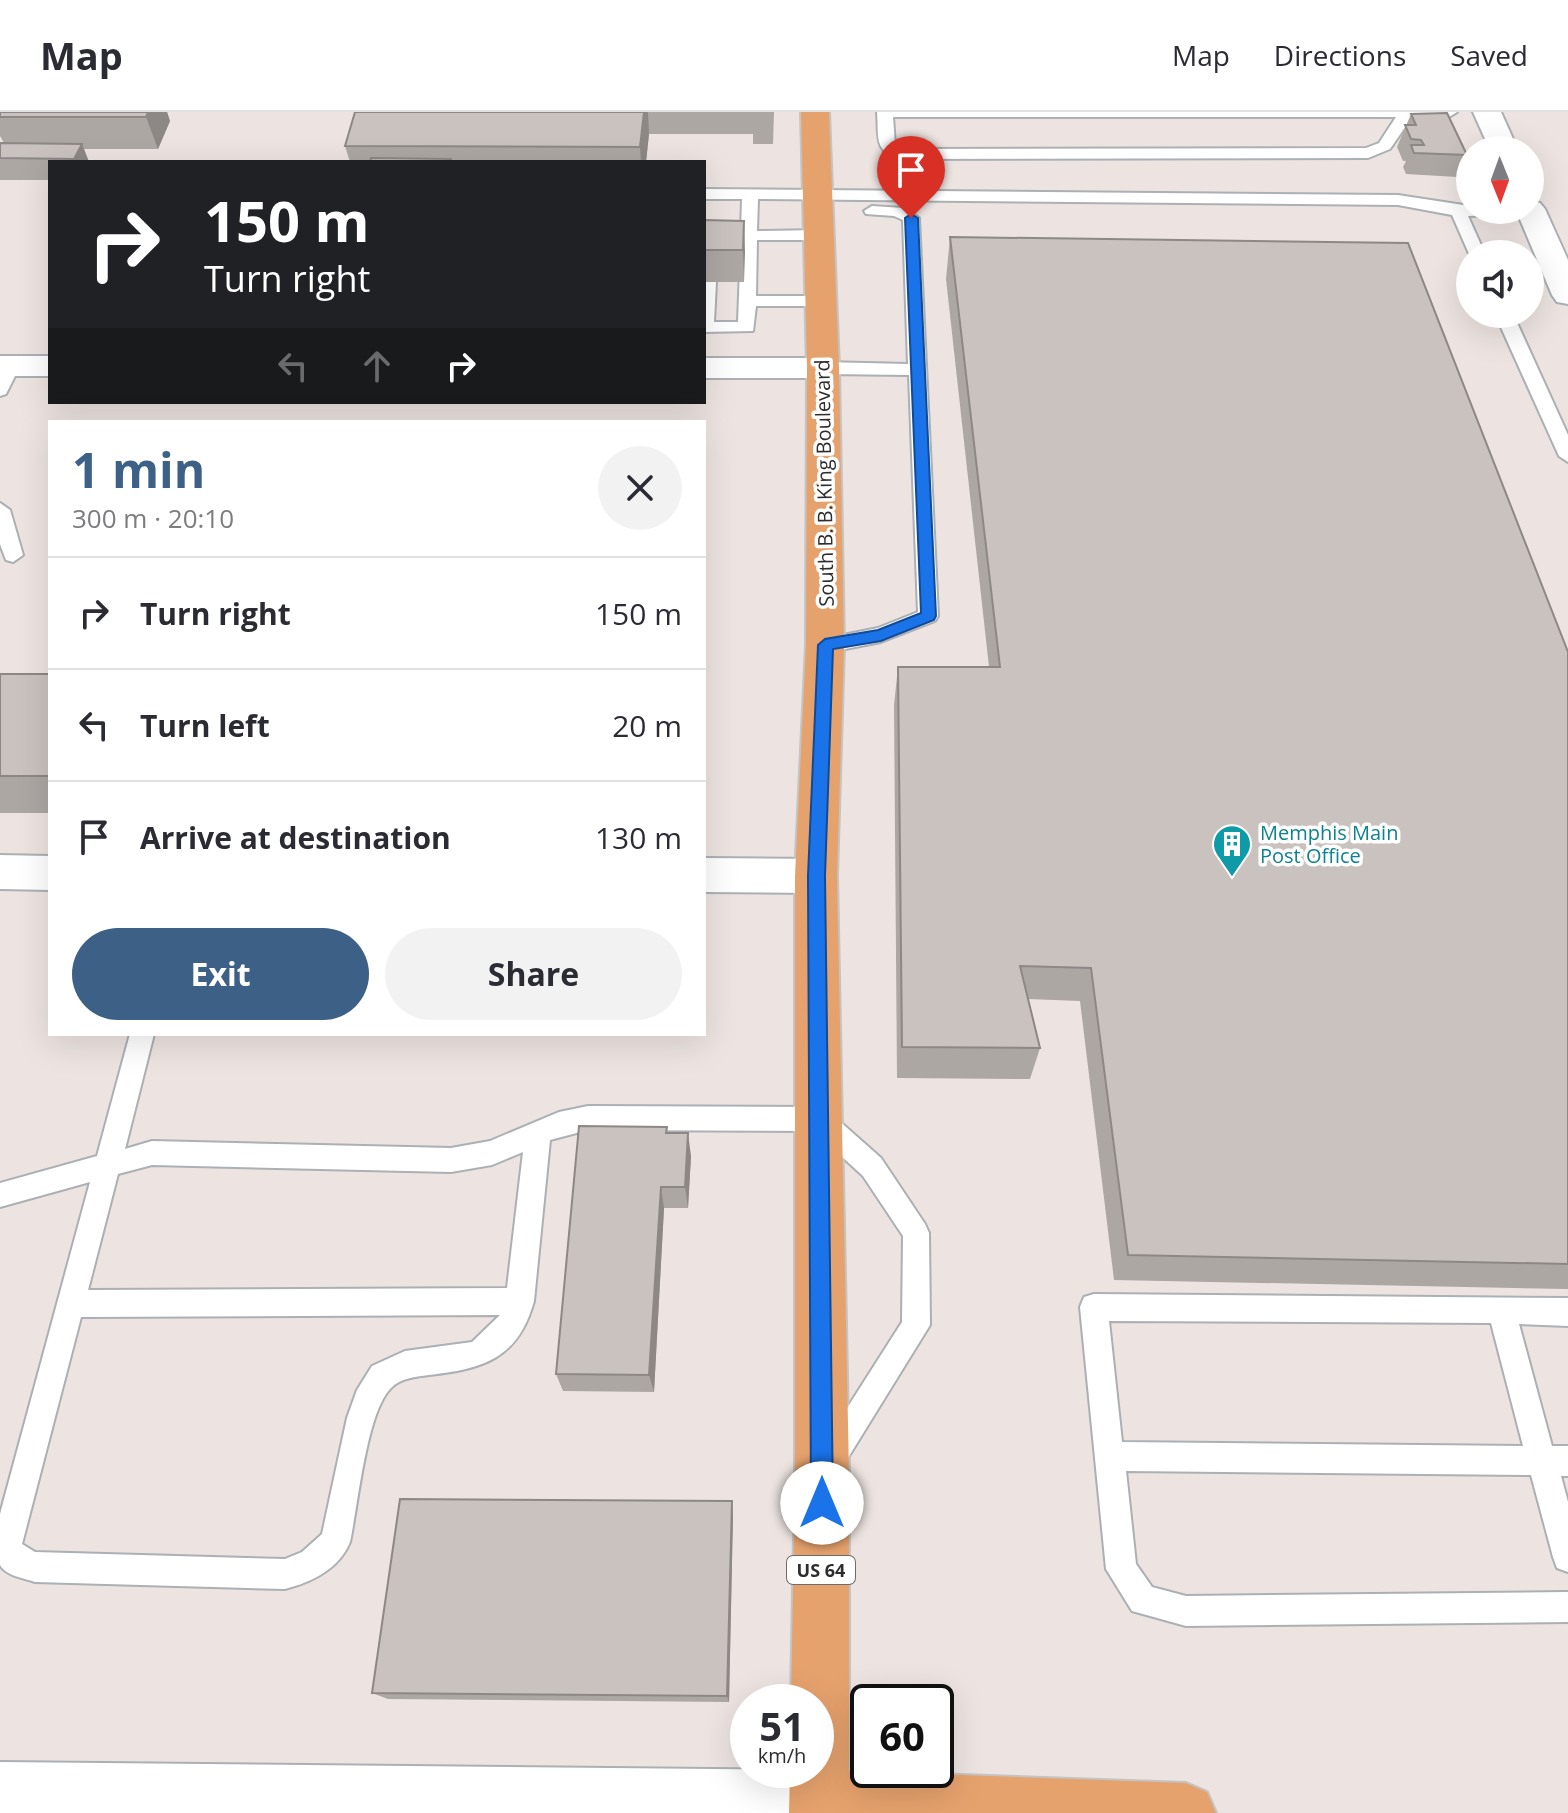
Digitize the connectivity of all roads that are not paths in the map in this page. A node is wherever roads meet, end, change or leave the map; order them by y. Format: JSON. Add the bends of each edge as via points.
{"nodes":[{"id":1,"x":815,"y":112,"type":"edge"},
{"id":2,"x":885,"y":112,"type":"edge"},
{"id":3,"x":1407,"y":112,"type":"edge"},
{"id":4,"x":1449,"y":112,"type":"edge"},
{"id":5,"x":1487,"y":112,"type":"edge"},
{"id":6,"x":1498,"y":136,"type":"edge"},
{"id":7,"x":706,"y":194,"type":"edge"},
{"id":8,"x":750,"y":194,"type":"junction"},
{"id":9,"x":1456,"y":211,"type":"edge"},
{"id":10,"x":818,"y":214,"type":"junction"},
{"id":11,"x":1537,"y":224,"type":"edge"},
{"id":12,"x":750,"y":236,"type":"junction"},
{"id":13,"x":706,"y":242,"type":"edge"},
{"id":14,"x":708,"y":282,"type":"edge"},
{"id":15,"x":1568,"y":295,"type":"edge"},
{"id":16,"x":748,"y":301,"type":"junction"},
{"id":17,"x":821,"y":301,"type":"junction"},
{"id":18,"x":706,"y":304,"type":"edge"},
{"id":19,"x":706,"y":327,"type":"edge"},
{"id":20,"x":1510,"y":328,"type":"edge"},
{"id":21,"x":48,"y":366,"type":"edge"},
{"id":22,"x":706,"y":368,"type":"edge"},
{"id":23,"x":823,"y":368,"type":"junction"},
{"id":24,"x":917,"y":370,"type":"junction"},
{"id":25,"x":4,"y":374,"type":"edge"},
{"id":26,"x":1568,"y":456,"type":"edge"},
{"id":27,"x":0,"y":510,"type":"edge"},
{"id":28,"x":13,"y":555,"type":"dead end"},
{"id":29,"x":825,"y":645,"type":"junction"},
{"id":30,"x":0,"y":872,"type":"edge"},
{"id":31,"x":48,"y":873,"type":"edge"},
{"id":32,"x":706,"y":875,"type":"edge"},
{"id":33,"x":816,"y":876,"type":"junction"},
{"id":34,"x":141,"y":1036,"type":"edge"},
{"id":35,"x":819,"y":1119,"type":"junction"},
{"id":36,"x":538,"y":1133,"type":"junction"},
{"id":37,"x":107,"y":1163,"type":"junction"},
{"id":38,"x":0,"y":1195,"type":"edge"},
{"id":39,"x":520,"y":1301,"type":"junction"},
{"id":40,"x":70,"y":1304,"type":"junction"},
{"id":41,"x":1501,"y":1310,"type":"junction"},
{"id":42,"x":1568,"y":1312,"type":"edge"},
{"id":43,"x":1110,"y":1456,"type":"junction"},
{"id":44,"x":1555,"y":1461,"type":"edge"},
{"id":45,"x":822,"y":1474,"type":"junction"},
{"id":46,"x":1568,"y":1557,"type":"edge"},
{"id":47,"x":1568,"y":1607,"type":"edge"},
{"id":48,"x":29,"y":1799,"type":"edge"},
{"id":49,"x":478,"y":1805,"type":"edge"},
{"id":50,"x":819,"y":1806,"type":"edge"},
{"id":51,"x":1186,"y":1813,"type":"edge"}],
"edges":[{"from":1,"to":10,"type":"main road","name":"South B. B. King Boulevard","number":"US 64"},
{"from":2,"to":3,"type":"lane"},
{"from":2,"to":3,"type":"lane","via":[[892,152],[933,154],[1368,153],[1385,146]]},
{"from":3,"to":4,"type":"lane"},
{"from":5,"to":6,"type":"street"},
{"from":7,"to":8,"type":"lane"},
{"from":8,"to":10,"type":"lane"},
{"from":8,"to":12,"type":"lane"},
{"from":9,"to":10,"type":"lane","via":[[1398,200]]},
{"from":10,"to":12,"type":"lane"},
{"from":10,"to":17,"type":"main road","name":"South B. B. King Boulevard","number":"US 64"},
{"from":10,"to":24,"type":"lane","via":[[897,211],[911,218]]},
{"from":11,"to":15,"type":"street"},
{"from":12,"to":13,"type":"lane"},
{"from":12,"to":16,"type":"lane"},
{"from":14,"to":18,"type":"lane"},
{"from":16,"to":17,"type":"lane"},
{"from":16,"to":19,"type":"lane","via":[[747,327]]},
{"from":17,"to":23,"type":"main road","name":"South B. B. King Boulevard","number":"US 64"},
{"from":20,"to":26,"type":"lane"},
{"from":21,"to":25,"type":"street"},
{"from":22,"to":23,"type":"street"},
{"from":23,"to":24,"type":"lane"},
{"from":23,"to":29,"type":"main road","name":"South B. B. King Boulevard","number":"US 64"},
{"from":24,"to":29,"type":"lane","via":[[928,616],[881,635]]},
{"from":27,"to":28,"type":"lane"},
{"from":29,"to":33,"type":"main road","name":"South B. B. King Boulevard","number":"US 64"},
{"from":30,"to":31,"type":"street"},
{"from":32,"to":33,"type":"street"},
{"from":33,"to":35,"type":"main road","name":"South B. B. King Boulevard","number":"US 64"},
{"from":34,"to":37,"type":"lane"},
{"from":35,"to":36,"type":"lane","via":[[588,1118]]},
{"from":35,"to":45,"type":"main road","name":"South B. B. King Boulevard","number":"US 64"},
{"from":35,"to":45,"type":"lane","via":[[872,1167],[916,1233],[916,1325]]},
{"from":36,"to":37,"type":"lane","via":[[492,1153],[451,1160],[152,1153]]},
{"from":36,"to":39,"type":"lane"},
{"from":37,"to":38,"type":"lane"},
{"from":37,"to":40,"type":"lane"},
{"from":39,"to":40,"type":"lane"},
{"from":39,"to":40,"type":"lane","via":[[505,1335],[473,1356],[385,1371],[363,1413],[335,1542],[306,1569],[285,1574],[35,1567],[14,1560],[6,1547]]},
{"from":41,"to":42,"type":"lane"},
{"from":41,"to":43,"type":"lane","via":[[1094,1307]]},
{"from":41,"to":44,"type":"lane"},
{"from":43,"to":44,"type":"lane"},
{"from":43,"to":47,"type":"lane","via":[[1121,1569],[1143,1600],[1186,1611]]},
{"from":44,"to":46,"type":"lane"},
{"from":45,"to":50,"type":"main road","name":"South B. B. King Boulevard","number":"US 64"},
{"from":48,"to":49,"type":"street"},
{"from":49,"to":50,"type":"street"},
{"from":50,"to":51,"type":"main road"}]}
